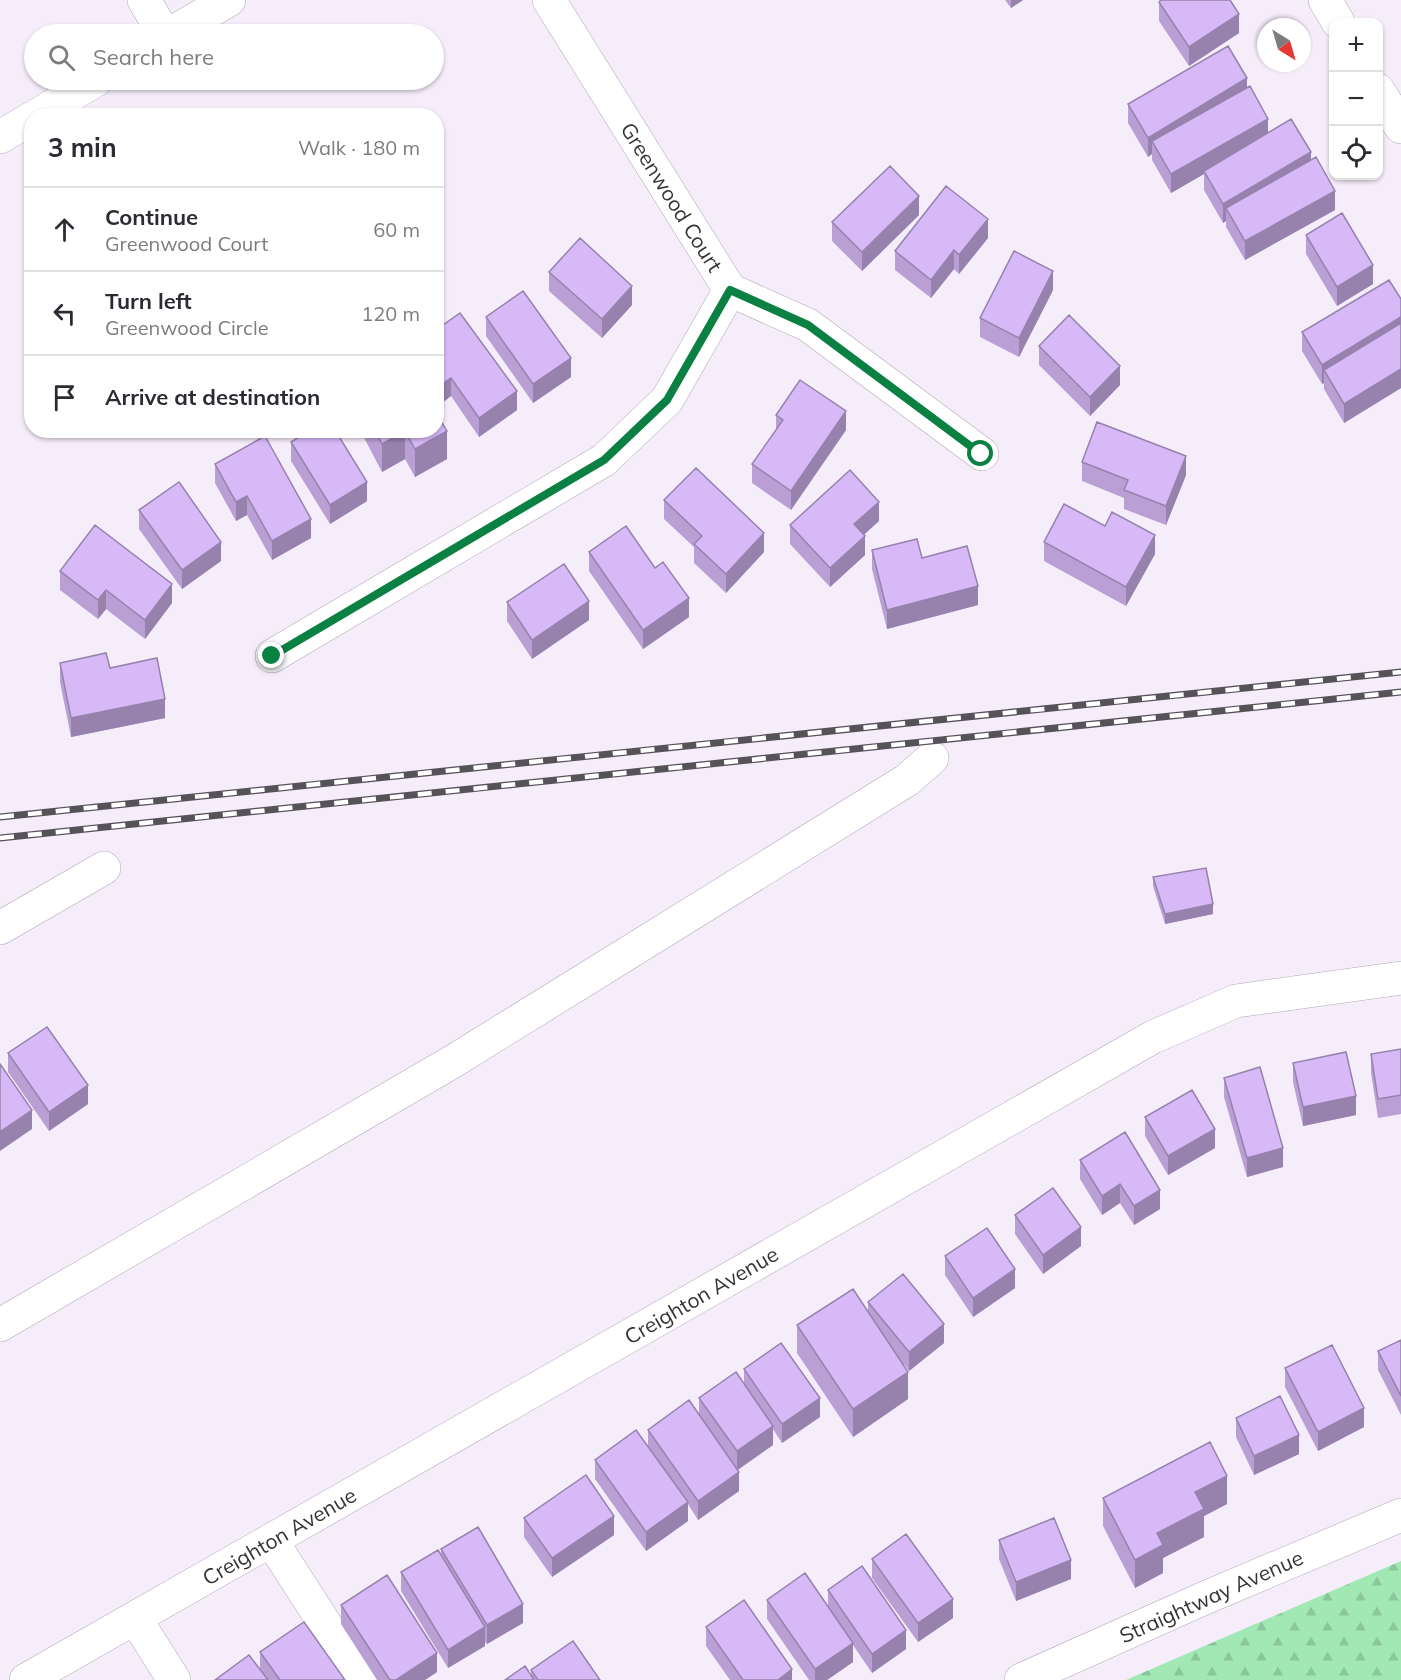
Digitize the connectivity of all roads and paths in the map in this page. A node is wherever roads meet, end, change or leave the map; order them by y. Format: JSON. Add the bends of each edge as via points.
{"nodes":[{"id":1,"x":144,"y":0,"type":"edge"},
{"id":2,"x":230,"y":0,"type":"edge"},
{"id":3,"x":549,"y":0,"type":"edge"},
{"id":4,"x":1325,"y":0,"type":"edge"},
{"id":5,"x":1336,"y":18,"type":"edge"},
{"id":6,"x":158,"y":24,"type":"edge"},
{"id":7,"x":188,"y":24,"type":"edge"},
{"id":8,"x":79,"y":90,"type":"edge"},
{"id":9,"x":1383,"y":98,"type":"edge"},
{"id":10,"x":49,"y":108,"type":"edge"},
{"id":11,"x":24,"y":123,"type":"edge"},
{"id":12,"x":1401,"y":128,"type":"edge"},
{"id":13,"x":0,"y":137,"type":"edge"},
{"id":14,"x":730,"y":290,"type":"junction"},
{"id":15,"x":981,"y":454,"type":"dead end"},
{"id":16,"x":272,"y":656,"type":"dead end"},
{"id":17,"x":932,"y":759,"type":"dead end"},
{"id":18,"x":104,"y":868,"type":"dead end"},
{"id":19,"x":0,"y":928,"type":"edge"},
{"id":20,"x":1401,"y":978,"type":"edge"},
{"id":21,"x":0,"y":1325,"type":"edge"},
{"id":22,"x":1401,"y":1515,"type":"edge"},
{"id":23,"x":271,"y":1540,"type":"junction"},
{"id":24,"x":135,"y":1618,"type":"junction"},
{"id":25,"x":26,"y":1680,"type":"edge"},
{"id":26,"x":174,"y":1680,"type":"edge"},
{"id":27,"x":361,"y":1680,"type":"edge"},
{"id":28,"x":1021,"y":1680,"type":"edge"}],
"edges":[{"from":1,"to":6,"type":"street"},
{"from":2,"to":7,"type":"street"},
{"from":3,"to":14,"type":"street","name":"Greenwood Court"},
{"from":4,"to":5,"type":"street"},
{"from":8,"to":10,"type":"street"},
{"from":9,"to":12,"type":"street"},
{"from":11,"to":13,"type":"street"},
{"from":14,"to":15,"type":"street","name":"Greenwood Court","via":[[808,325]]},
{"from":14,"to":16,"type":"street","via":[[667,400],[604,460]]},
{"from":17,"to":21,"type":"street","via":[[907,780],[452,1062]]},
{"from":18,"to":19,"type":"street"},
{"from":20,"to":23,"type":"street","name":"Creighton Avenue","via":[[1236,1001],[1153,1037]]},
{"from":22,"to":28,"type":"street","name":"Straightway Avenue"},
{"from":23,"to":24,"type":"street","name":"Creighton Avenue"},
{"from":23,"to":27,"type":"street"},
{"from":24,"to":25,"type":"street","name":"Creighton Avenue"},
{"from":24,"to":26,"type":"street"}]}
